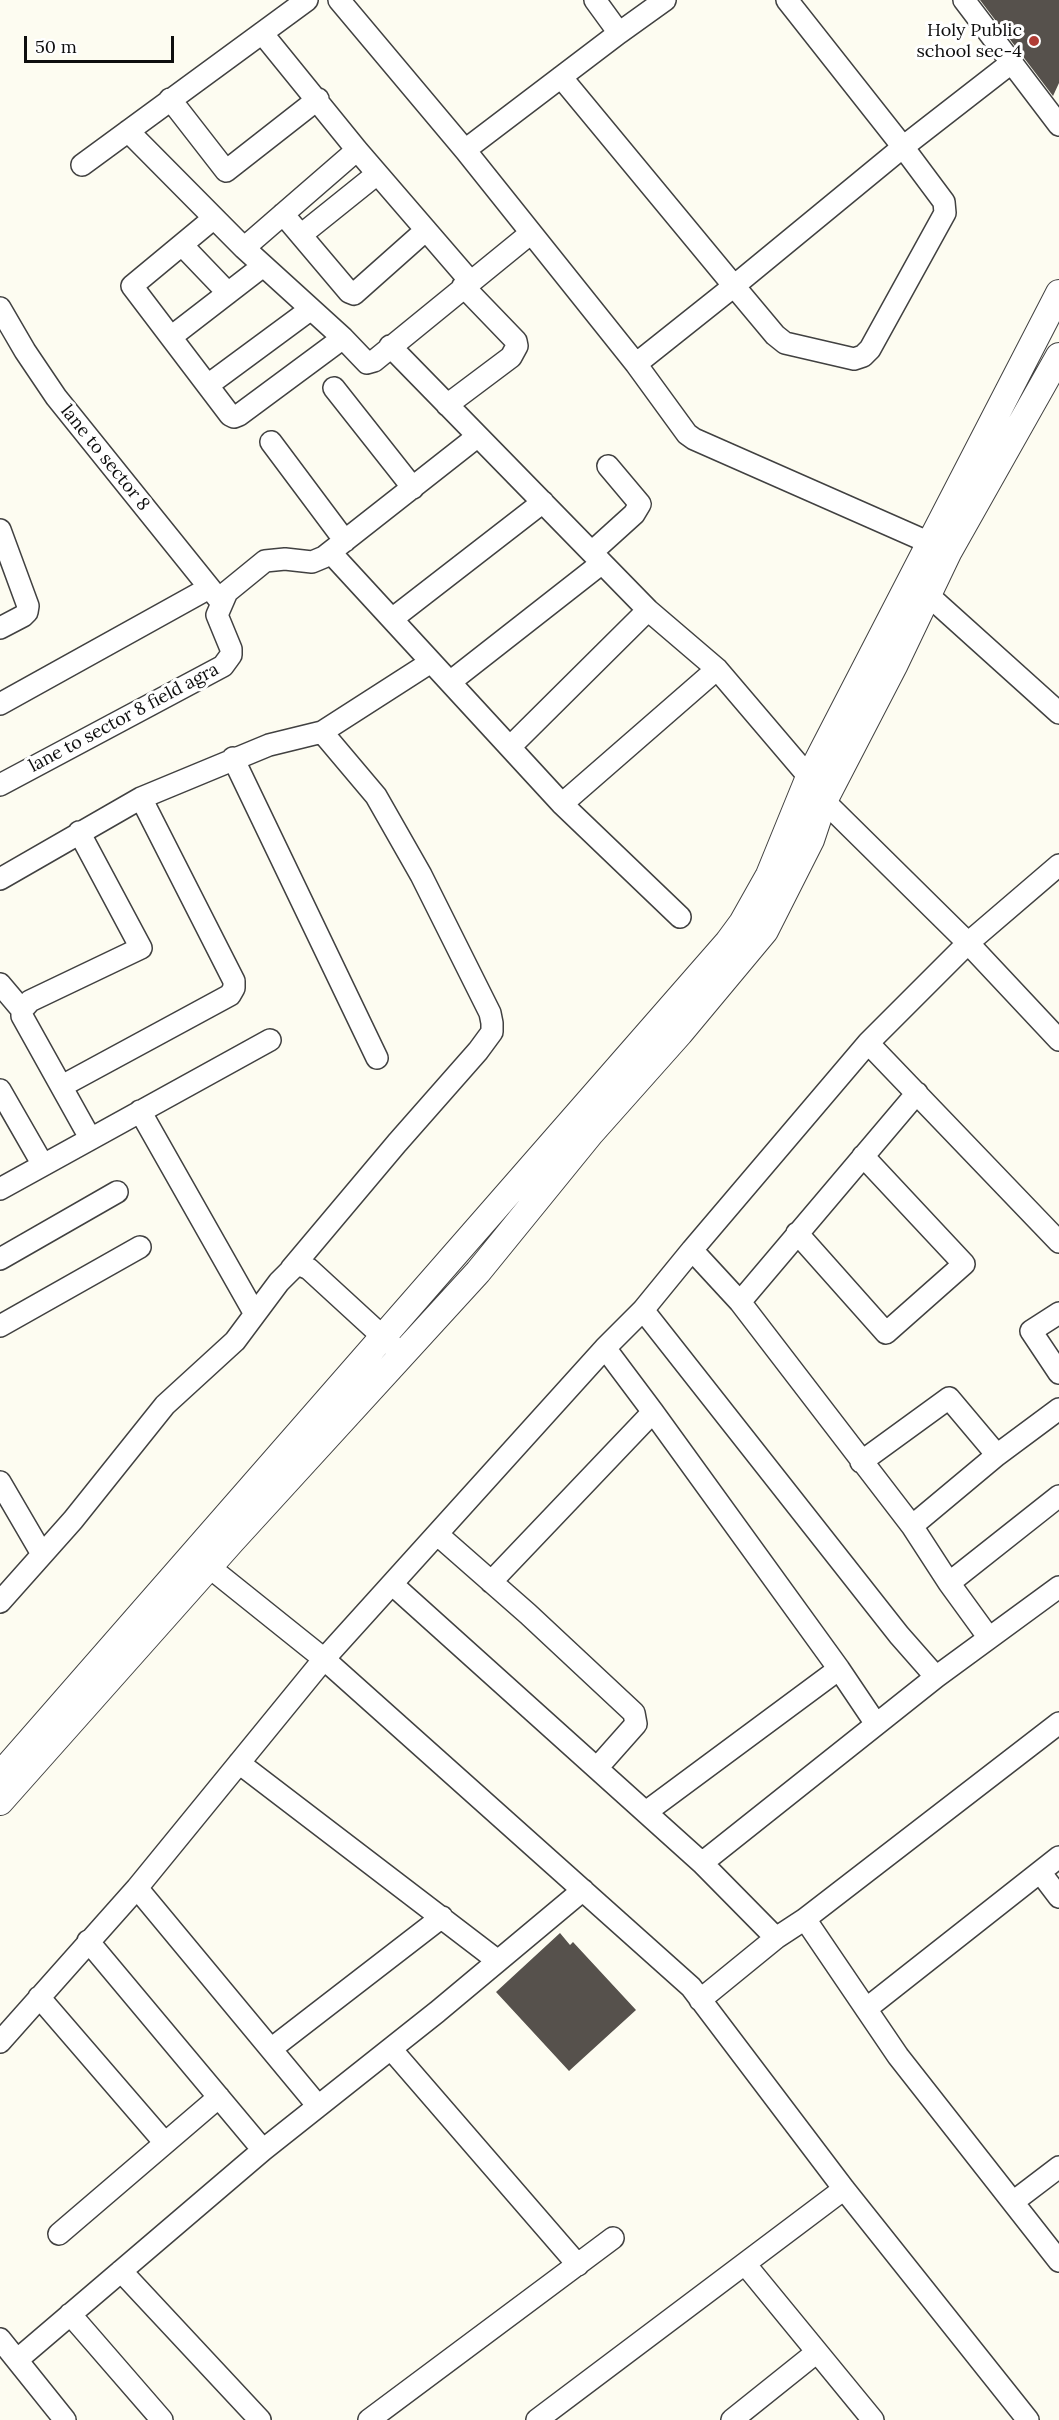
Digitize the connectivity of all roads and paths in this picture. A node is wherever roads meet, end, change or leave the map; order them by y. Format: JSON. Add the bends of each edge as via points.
{"nodes":[{"id":1,"x":307,"y":0,"type":"edge"},
{"id":2,"x":339,"y":0,"type":"edge"},
{"id":3,"x":595,"y":0,"type":"edge"},
{"id":4,"x":665,"y":0,"type":"edge"},
{"id":5,"x":787,"y":0,"type":"edge"},
{"id":6,"x":964,"y":0,"type":"edge"},
{"id":7,"x":262,"y":33,"type":"junction"},
{"id":8,"x":619,"y":33,"type":"junction"},
{"id":9,"x":1011,"y":63,"type":"junction"},
{"id":10,"x":561,"y":77,"type":"junction"},
{"id":11,"x":170,"y":99,"type":"junction"},
{"id":12,"x":318,"y":99,"type":"junction"},
{"id":13,"x":1059,"y":125,"type":"edge"},
{"id":14,"x":128,"y":130,"type":"junction"},
{"id":15,"x":903,"y":147,"type":"junction"},
{"id":16,"x":357,"y":150,"type":"junction"},
{"id":17,"x":465,"y":150,"type":"junction"},
{"id":18,"x":82,"y":165,"type":"dead end"},
{"id":19,"x":377,"y":174,"type":"junction"},
{"id":20,"x":283,"y":214,"type":"junction"},
{"id":21,"x":214,"y":218,"type":"junction"},
{"id":22,"x":426,"y":230,"type":"junction"},
{"id":23,"x":531,"y":233,"type":"junction"},
{"id":24,"x":302,"y":235,"type":"junction"},
{"id":25,"x":182,"y":245,"type":"junction"},
{"id":26,"x":244,"y":248,"type":"junction"},
{"id":27,"x":263,"y":266,"type":"junction"},
{"id":28,"x":467,"y":284,"type":"junction"},
{"id":29,"x":734,"y":286,"type":"junction"},
{"id":30,"x":228,"y":293,"type":"junction"},
{"id":31,"x":1059,"y":293,"type":"edge"},
{"id":32,"x":0,"y":308,"type":"edge"},
{"id":33,"x":311,"y":309,"type":"junction"},
{"id":34,"x":171,"y":337,"type":"junction"},
{"id":35,"x":343,"y":338,"type":"junction"},
{"id":36,"x":390,"y":346,"type":"junction"},
{"id":37,"x":1059,"y":356,"type":"edge"},
{"id":38,"x":636,"y":364,"type":"junction"},
{"id":39,"x":208,"y":385,"type":"junction"},
{"id":40,"x":334,"y":388,"type":"dead end"},
{"id":41,"x":447,"y":405,"type":"junction"},
{"id":42,"x":478,"y":436,"type":"junction"},
{"id":43,"x":271,"y":442,"type":"dead end"},
{"id":44,"x":608,"y":466,"type":"dead end"},
{"id":45,"x":413,"y":488,"type":"junction"},
{"id":46,"x":543,"y":502,"type":"junction"},
{"id":47,"x":0,"y":530,"type":"edge"},
{"id":48,"x":930,"y":543,"type":"junction"},
{"id":49,"x":338,"y":547,"type":"junction"},
{"id":50,"x":597,"y":558,"type":"junction"},
{"id":51,"x":215,"y":595,"type":"junction"},
{"id":52,"x":928,"y":595,"type":"junction"},
{"id":53,"x":648,"y":610,"type":"junction"},
{"id":54,"x":392,"y":619,"type":"junction"},
{"id":55,"x":0,"y":628,"type":"edge"},
{"id":56,"x":431,"y":662,"type":"junction"},
{"id":57,"x":717,"y":669,"type":"junction"},
{"id":58,"x":450,"y":682,"type":"junction"},
{"id":59,"x":0,"y":704,"type":"edge"},
{"id":60,"x":1059,"y":713,"type":"edge"},
{"id":61,"x":322,"y":732,"type":"junction"},
{"id":62,"x":510,"y":747,"type":"junction"},
{"id":63,"x":233,"y":758,"type":"junction"},
{"id":64,"x":809,"y":777,"type":"junction"},
{"id":65,"x":0,"y":785,"type":"edge"},
{"id":66,"x":141,"y":798,"type":"junction"},
{"id":67,"x":825,"y":801,"type":"junction"},
{"id":68,"x":562,"y":804,"type":"junction"},
{"id":69,"x":80,"y":832,"type":"junction"},
{"id":70,"x":1059,"y":865,"type":"edge"},
{"id":71,"x":0,"y":879,"type":"edge"},
{"id":72,"x":680,"y":917,"type":"dead end"},
{"id":73,"x":968,"y":943,"type":"junction"},
{"id":74,"x":0,"y":984,"type":"edge"},
{"id":75,"x":22,"y":1010,"type":"junction"},
{"id":76,"x":270,"y":1040,"type":"dead end"},
{"id":77,"x":1059,"y":1041,"type":"edge"},
{"id":78,"x":868,"y":1043,"type":"junction"},
{"id":79,"x":377,"y":1058,"type":"dead end"},
{"id":80,"x":62,"y":1086,"type":"junction"},
{"id":81,"x":0,"y":1090,"type":"edge"},
{"id":82,"x":917,"y":1093,"type":"junction"},
{"id":83,"x":140,"y":1111,"type":"junction"},
{"id":84,"x":90,"y":1138,"type":"junction"},
{"id":85,"x":863,"y":1156,"type":"junction"},
{"id":86,"x":43,"y":1165,"type":"junction"},
{"id":87,"x":0,"y":1189,"type":"edge"},
{"id":88,"x":117,"y":1192,"type":"dead end"},
{"id":89,"x":797,"y":1233,"type":"junction"},
{"id":90,"x":1059,"y":1242,"type":"edge"},
{"id":91,"x":140,"y":1247,"type":"dead end"},
{"id":92,"x":692,"y":1250,"type":"junction"},
{"id":93,"x":0,"y":1259,"type":"edge"},
{"id":94,"x":291,"y":1269,"type":"junction"},
{"id":95,"x":740,"y":1302,"type":"junction"},
{"id":96,"x":643,"y":1310,"type":"junction"},
{"id":97,"x":1059,"y":1313,"type":"edge"},
{"id":98,"x":255,"y":1314,"type":"junction"},
{"id":99,"x":0,"y":1326,"type":"edge"},
{"id":100,"x":384,"y":1337,"type":"junction"},
{"id":101,"x":605,"y":1348,"type":"junction"},
{"id":102,"x":403,"y":1355,"type":"junction"},
{"id":103,"x":1059,"y":1373,"type":"edge"},
{"id":104,"x":1059,"y":1409,"type":"edge"},
{"id":105,"x":654,"y":1412,"type":"junction"},
{"id":106,"x":997,"y":1455,"type":"junction"},
{"id":107,"x":861,"y":1462,"type":"junction"},
{"id":108,"x":0,"y":1482,"type":"edge"},
{"id":109,"x":1059,"y":1496,"type":"edge"},
{"id":110,"x":912,"y":1526,"type":"junction"},
{"id":111,"x":438,"y":1535,"type":"junction"},
{"id":112,"x":42,"y":1554,"type":"junction"},
{"id":113,"x":202,"y":1561,"type":"junction"},
{"id":114,"x":491,"y":1582,"type":"junction"},
{"id":115,"x":949,"y":1583,"type":"junction"},
{"id":116,"x":393,"y":1585,"type":"junction"},
{"id":117,"x":1059,"y":1587,"type":"edge"},
{"id":118,"x":1,"y":1599,"type":"edge"},
{"id":119,"x":989,"y":1638,"type":"junction"},
{"id":120,"x":324,"y":1659,"type":"junction"},
{"id":121,"x":839,"y":1669,"type":"junction"},
{"id":122,"x":936,"y":1677,"type":"junction"},
{"id":123,"x":1059,"y":1723,"type":"edge"},
{"id":124,"x":876,"y":1725,"type":"junction"},
{"id":125,"x":239,"y":1763,"type":"junction"},
{"id":126,"x":597,"y":1768,"type":"junction"},
{"id":127,"x":0,"y":1775,"type":"edge"},
{"id":128,"x":0,"y":1802,"type":"edge"},
{"id":129,"x":646,"y":1812,"type":"junction"},
{"id":130,"x":1059,"y":1857,"type":"edge"},
{"id":131,"x":702,"y":1863,"type":"junction"},
{"id":132,"x":1040,"y":1872,"type":"junction"},
{"id":133,"x":136,"y":1888,"type":"junction"},
{"id":134,"x":583,"y":1890,"type":"junction"},
{"id":135,"x":1059,"y":1897,"type":"edge"},
{"id":136,"x":442,"y":1917,"type":"junction"},
{"id":137,"x":804,"y":1919,"type":"junction"},
{"id":138,"x":776,"y":1938,"type":"junction"},
{"id":139,"x":88,"y":1941,"type":"junction"},
{"id":140,"x":498,"y":1961,"type":"junction"},
{"id":141,"x":39,"y":1997,"type":"junction"},
{"id":142,"x":700,"y":2000,"type":"junction"},
{"id":143,"x":866,"y":2009,"type":"junction"},
{"id":144,"x":0,"y":2042,"type":"edge"},
{"id":145,"x":271,"y":2049,"type":"junction"},
{"id":146,"x":391,"y":2049,"type":"junction"},
{"id":147,"x":219,"y":2097,"type":"junction"},
{"id":148,"x":318,"y":2106,"type":"junction"},
{"id":149,"x":165,"y":2143,"type":"junction"},
{"id":150,"x":263,"y":2150,"type":"junction"},
{"id":151,"x":1059,"y":2167,"type":"edge"},
{"id":152,"x":844,"y":2189,"type":"junction"},
{"id":153,"x":1013,"y":2202,"type":"junction"},
{"id":154,"x":59,"y":2234,"type":"dead end"},
{"id":155,"x":613,"y":2238,"type":"dead end"},
{"id":156,"x":1059,"y":2260,"type":"edge"},
{"id":157,"x":745,"y":2264,"type":"junction"},
{"id":158,"x":578,"y":2265,"type":"junction"},
{"id":159,"x":121,"y":2271,"type":"junction"},
{"id":160,"x":70,"y":2314,"type":"junction"},
{"id":161,"x":0,"y":2339,"type":"edge"},
{"id":162,"x":817,"y":2352,"type":"junction"},
{"id":163,"x":17,"y":2360,"type":"junction"},
{"id":164,"x":65,"y":2420,"type":"edge"},
{"id":165,"x":162,"y":2420,"type":"edge"},
{"id":166,"x":260,"y":2420,"type":"edge"},
{"id":167,"x":369,"y":2420,"type":"edge"},
{"id":168,"x":537,"y":2420,"type":"edge"},
{"id":169,"x":732,"y":2420,"type":"edge"},
{"id":170,"x":873,"y":2420,"type":"edge"},
{"id":171,"x":1028,"y":2420,"type":"edge"}],
"edges":[{"from":1,"to":7,"type":"street"},
{"from":2,"to":17,"type":"street"},
{"from":3,"to":8,"type":"street"},
{"from":4,"to":8,"type":"street"},
{"from":5,"to":15,"type":"street"},
{"from":6,"to":9,"type":"street"},
{"from":7,"to":11,"type":"street"},
{"from":7,"to":12,"type":"street"},
{"from":8,"to":10,"type":"street"},
{"from":9,"to":13,"type":"street"},
{"from":9,"to":15,"type":"street"},
{"from":10,"to":17,"type":"street"},
{"from":10,"to":29,"type":"street"},
{"from":11,"to":12,"type":"street","via":[[226,171]]},
{"from":11,"to":14,"type":"street"},
{"from":12,"to":16,"type":"street"},
{"from":14,"to":18,"type":"street"},
{"from":14,"to":21,"type":"street"},
{"from":15,"to":29,"type":"street"},
{"from":15,"to":29,"type":"street","via":[[944,202],[945,213],[863,356],[854,359],[785,343]]},
{"from":16,"to":19,"type":"street"},
{"from":16,"to":20,"type":"street"},
{"from":17,"to":23,"type":"street"},
{"from":19,"to":22,"type":"street"},
{"from":19,"to":24,"type":"street"},
{"from":20,"to":24,"type":"street"},
{"from":20,"to":26,"type":"street"},
{"from":21,"to":25,"type":"street"},
{"from":21,"to":26,"type":"street"},
{"from":22,"to":24,"type":"street","via":[[354,294]]},
{"from":22,"to":28,"type":"street"},
{"from":23,"to":28,"type":"street"},
{"from":23,"to":38,"type":"street"},
{"from":25,"to":30,"type":"street"},
{"from":25,"to":34,"type":"street","via":[[132,286]]},
{"from":26,"to":27,"type":"street"},
{"from":27,"to":30,"type":"street"},
{"from":27,"to":33,"type":"street"},
{"from":28,"to":36,"type":"street"},
{"from":28,"to":41,"type":"street","via":[[518,346],[511,357]]},
{"from":29,"to":38,"type":"street"},
{"from":30,"to":34,"type":"street"},
{"from":31,"to":48,"type":"street"},
{"from":32,"to":51,"type":"street","name":"lane to sector 8","via":[[56,397]]},
{"from":33,"to":35,"type":"street"},
{"from":33,"to":39,"type":"street"},
{"from":34,"to":39,"type":"street"},
{"from":35,"to":36,"type":"street","via":[[367,363]]},
{"from":35,"to":39,"type":"street","via":[[237,417],[230,415]]},
{"from":36,"to":41,"type":"street"},
{"from":37,"to":52,"type":"street","via":[[949,550]]},
{"from":38,"to":48,"type":"street","via":[[680,426],[694,439]]},
{"from":40,"to":45,"type":"street"},
{"from":41,"to":42,"type":"street"},
{"from":42,"to":45,"type":"street"},
{"from":42,"to":46,"type":"street"},
{"from":43,"to":49,"type":"street"},
{"from":44,"to":50,"type":"street","via":[[640,504]]},
{"from":45,"to":49,"type":"street"},
{"from":46,"to":50,"type":"street"},
{"from":46,"to":54,"type":"street"},
{"from":47,"to":55,"type":"street","via":[[28,606],[23,616]]},
{"from":48,"to":64,"type":"street"},
{"from":49,"to":51,"type":"street","via":[[312,562],[265,561],[227,592]]},
{"from":49,"to":54,"type":"street"},
{"from":50,"to":53,"type":"street"},
{"from":50,"to":58,"type":"street"},
{"from":51,"to":59,"type":"street"},
{"from":51,"to":65,"type":"street","name":"lane to sector 8 field agra","via":[[218,621],[231,649],[223,666]]},
{"from":52,"to":60,"type":"street"},
{"from":52,"to":67,"type":"street"},
{"from":53,"to":57,"type":"street"},
{"from":53,"to":62,"type":"street"},
{"from":54,"to":56,"type":"street"},
{"from":56,"to":58,"type":"street"},
{"from":56,"to":61,"type":"street"},
{"from":57,"to":64,"type":"street"},
{"from":57,"to":68,"type":"street"},
{"from":58,"to":62,"type":"street"},
{"from":61,"to":63,"type":"street"},
{"from":61,"to":94,"type":"street","via":[[376,795],[490,1013],[492,1032]]},
{"from":62,"to":68,"type":"street"},
{"from":63,"to":66,"type":"street"},
{"from":63,"to":79,"type":"street"},
{"from":64,"to":67,"type":"street"},
{"from":64,"to":100,"type":"street","via":[[769,875],[728,942]]},
{"from":66,"to":69,"type":"street"},
{"from":66,"to":80,"type":"street","via":[[234,981],[234,988],[230,995]]},
{"from":67,"to":73,"type":"street"},
{"from":67,"to":102,"type":"street","via":[[811,840],[755,945]]},
{"from":68,"to":72,"type":"street"},
{"from":69,"to":71,"type":"street"},
{"from":69,"to":75,"type":"street","via":[[141,948],[30,1001]]},
{"from":70,"to":73,"type":"street"},
{"from":73,"to":77,"type":"street"},
{"from":73,"to":78,"type":"street"},
{"from":74,"to":75,"type":"street"},
{"from":75,"to":80,"type":"street","via":[[24,1021]]},
{"from":76,"to":83,"type":"street"},
{"from":78,"to":82,"type":"street"},
{"from":78,"to":92,"type":"street"},
{"from":80,"to":84,"type":"street"},
{"from":81,"to":86,"type":"street"},
{"from":82,"to":85,"type":"street"},
{"from":82,"to":90,"type":"street"},
{"from":83,"to":84,"type":"street"},
{"from":83,"to":98,"type":"street"},
{"from":84,"to":86,"type":"street"},
{"from":85,"to":89,"type":"street"},
{"from":85,"to":89,"type":"street","via":[[964,1264],[885,1333]]},
{"from":86,"to":87,"type":"street"},
{"from":88,"to":93,"type":"street"},
{"from":89,"to":95,"type":"street"},
{"from":91,"to":99,"type":"street"},
{"from":92,"to":95,"type":"street"},
{"from":92,"to":96,"type":"street"},
{"from":94,"to":98,"type":"street"},
{"from":94,"to":100,"type":"street","via":[[300,1265],[309,1269]]},
{"from":95,"to":107,"type":"street"},
{"from":96,"to":101,"type":"street"},
{"from":96,"to":122,"type":"street"},
{"from":97,"to":103,"type":"street","via":[[1031,1331]]},
{"from":98,"to":112,"type":"street","via":[[235,1341],[165,1405]]},
{"from":100,"to":102,"type":"street"},
{"from":100,"to":113,"type":"street"},
{"from":101,"to":105,"type":"street"},
{"from":101,"to":111,"type":"street"},
{"from":102,"to":113,"type":"street"},
{"from":104,"to":106,"type":"street"},
{"from":105,"to":114,"type":"street"},
{"from":105,"to":121,"type":"street"},
{"from":106,"to":107,"type":"street","via":[[949,1398]]},
{"from":106,"to":110,"type":"street"},
{"from":107,"to":110,"type":"street"},
{"from":108,"to":112,"type":"street"},
{"from":109,"to":115,"type":"street"},
{"from":110,"to":115,"type":"street"},
{"from":111,"to":114,"type":"street"},
{"from":111,"to":116,"type":"street"},
{"from":112,"to":118,"type":"street"},
{"from":113,"to":120,"type":"street"},
{"from":113,"to":127,"type":"street"},
{"from":113,"to":128,"type":"street"},
{"from":114,"to":126,"type":"street","via":[[634,1713],[636,1724]]},
{"from":115,"to":119,"type":"street"},
{"from":116,"to":120,"type":"street"},
{"from":116,"to":126,"type":"street"},
{"from":117,"to":119,"type":"street"},
{"from":119,"to":122,"type":"street"},
{"from":120,"to":125,"type":"street"},
{"from":120,"to":134,"type":"street"},
{"from":121,"to":124,"type":"street"},
{"from":121,"to":129,"type":"street"},
{"from":122,"to":124,"type":"street"},
{"from":123,"to":137,"type":"street"},
{"from":124,"to":131,"type":"street"},
{"from":125,"to":133,"type":"street"},
{"from":125,"to":136,"type":"street"},
{"from":126,"to":129,"type":"street"},
{"from":129,"to":131,"type":"street"},
{"from":130,"to":132,"type":"street"},
{"from":131,"to":138,"type":"street"},
{"from":132,"to":135,"type":"street"},
{"from":132,"to":143,"type":"street"},
{"from":133,"to":139,"type":"street"},
{"from":133,"to":145,"type":"street"},
{"from":134,"to":140,"type":"street"},
{"from":134,"to":142,"type":"street","via":[[691,1987]]},
{"from":136,"to":140,"type":"street"},
{"from":136,"to":145,"type":"street"},
{"from":137,"to":138,"type":"street"},
{"from":137,"to":143,"type":"street"},
{"from":138,"to":142,"type":"street"},
{"from":139,"to":141,"type":"street"},
{"from":139,"to":147,"type":"street"},
{"from":140,"to":146,"type":"street"},
{"from":141,"to":144,"type":"street"},
{"from":141,"to":149,"type":"street"},
{"from":142,"to":152,"type":"street"},
{"from":143,"to":153,"type":"street","via":[[898,2056]]},
{"from":145,"to":148,"type":"street"},
{"from":146,"to":148,"type":"street"},
{"from":146,"to":158,"type":"street"},
{"from":147,"to":149,"type":"street"},
{"from":147,"to":150,"type":"street"},
{"from":148,"to":150,"type":"street"},
{"from":149,"to":154,"type":"street"},
{"from":150,"to":159,"type":"street"},
{"from":151,"to":153,"type":"street"},
{"from":152,"to":157,"type":"street"},
{"from":152,"to":171,"type":"street"},
{"from":153,"to":156,"type":"street"},
{"from":155,"to":158,"type":"street"},
{"from":157,"to":162,"type":"street"},
{"from":157,"to":168,"type":"street"},
{"from":158,"to":167,"type":"street"},
{"from":159,"to":160,"type":"street"},
{"from":159,"to":166,"type":"street"},
{"from":160,"to":163,"type":"street"},
{"from":160,"to":165,"type":"street"},
{"from":161,"to":163,"type":"street"},
{"from":162,"to":169,"type":"street"},
{"from":162,"to":170,"type":"street"},
{"from":163,"to":164,"type":"street"}]}
